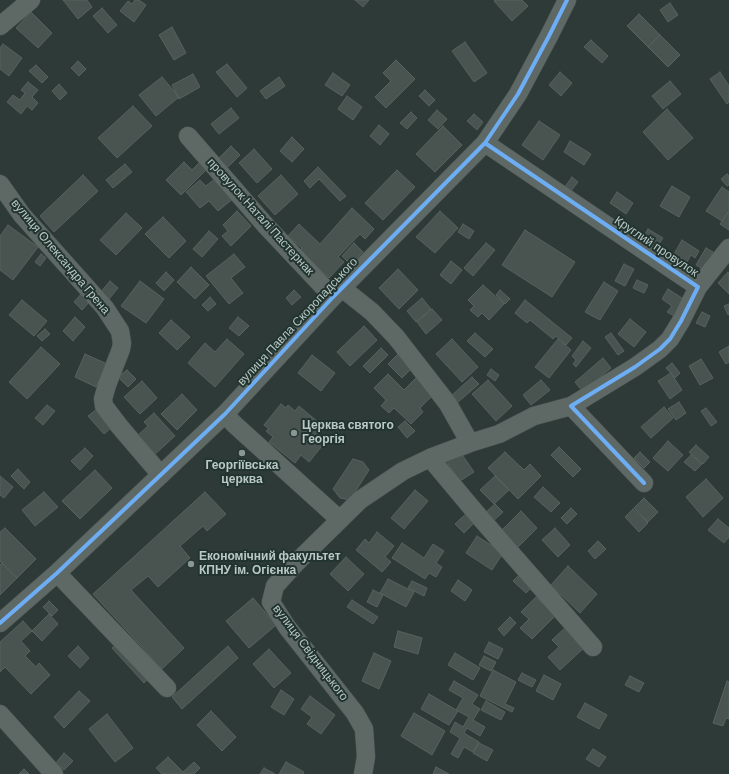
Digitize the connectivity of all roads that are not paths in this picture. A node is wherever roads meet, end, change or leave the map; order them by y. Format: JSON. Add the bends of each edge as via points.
{"nodes":[{"id":1,"x":32,"y":0,"type":"edge"},
{"id":2,"x":566,"y":0,"type":"edge"},
{"id":3,"x":0,"y":26,"type":"edge"},
{"id":4,"x":188,"y":136,"type":"dead end"},
{"id":5,"x":485,"y":144,"type":"junction"},
{"id":6,"x":0,"y":184,"type":"edge"},
{"id":7,"x":729,"y":248,"type":"edge"},
{"id":8,"x":698,"y":287,"type":"junction"},
{"id":9,"x":337,"y":292,"type":"junction"},
{"id":10,"x":571,"y":406,"type":"junction"},
{"id":11,"x":225,"y":414,"type":"junction"},
{"id":12,"x":470,"y":443,"type":"junction"},
{"id":13,"x":430,"y":458,"type":"junction"},
{"id":14,"x":162,"y":474,"type":"junction"},
{"id":15,"x":644,"y":483,"type":"dead end"},
{"id":16,"x":339,"y":519,"type":"junction"},
{"id":17,"x":57,"y":573,"type":"junction"},
{"id":18,"x":0,"y":623,"type":"edge"},
{"id":19,"x":593,"y":647,"type":"dead end"},
{"id":20,"x":167,"y":688,"type":"dead end"},
{"id":21,"x":0,"y":714,"type":"edge"},
{"id":22,"x":54,"y":774,"type":"edge"},
{"id":23,"x":363,"y":774,"type":"edge"}],
"edges":[{"from":1,"to":3,"type":"street"},
{"from":2,"to":5,"type":"street","name":"вулиця Павла Скоропадського","via":[[518,94]]},
{"from":4,"to":9,"type":"street","name":"провулок Наталі Пастернак","via":[[267,227]]},
{"from":5,"to":8,"type":"street","name":"Круглий провулок"},
{"from":5,"to":9,"type":"street","name":"вулиця Павла Скоропадського"},
{"from":6,"to":14,"type":"street","name":"вулиця Олександра Грена","via":[[22,216],[105,308],[120,332],[121,349],[107,385],[104,406]]},
{"from":7,"to":8,"type":"street","name":"Круглий провулок"},
{"from":8,"to":10,"type":"street","name":"Круглий провулок","via":[[670,339],[660,349]]},
{"from":9,"to":11,"type":"street","name":"вулиця Павла Скоропадського"},
{"from":9,"to":12,"type":"street","via":[[372,312],[396,337],[448,404]]},
{"from":10,"to":12,"type":"street","name":"вулиця Свідницького","via":[[534,416],[499,434]]},
{"from":10,"to":15,"type":"street"},
{"from":11,"to":14,"type":"street","name":"вулиця Павла Скоропадського"},
{"from":11,"to":16,"type":"street"},
{"from":12,"to":13,"type":"street","name":"вулиця Свідницького"},
{"from":13,"to":16,"type":"street","name":"вулиця Свідницького","via":[[381,485]]},
{"from":13,"to":19,"type":"street"},
{"from":14,"to":17,"type":"street","name":"вулиця Павла Скоропадського"},
{"from":16,"to":23,"type":"street","name":"вулиця Свідницького","via":[[275,586],[271,602],[287,627],[355,713],[364,729],[366,757]]},
{"from":17,"to":18,"type":"street","name":"вулиця Павла Скоропадського"},
{"from":17,"to":20,"type":"street"},
{"from":21,"to":22,"type":"street"}]}
